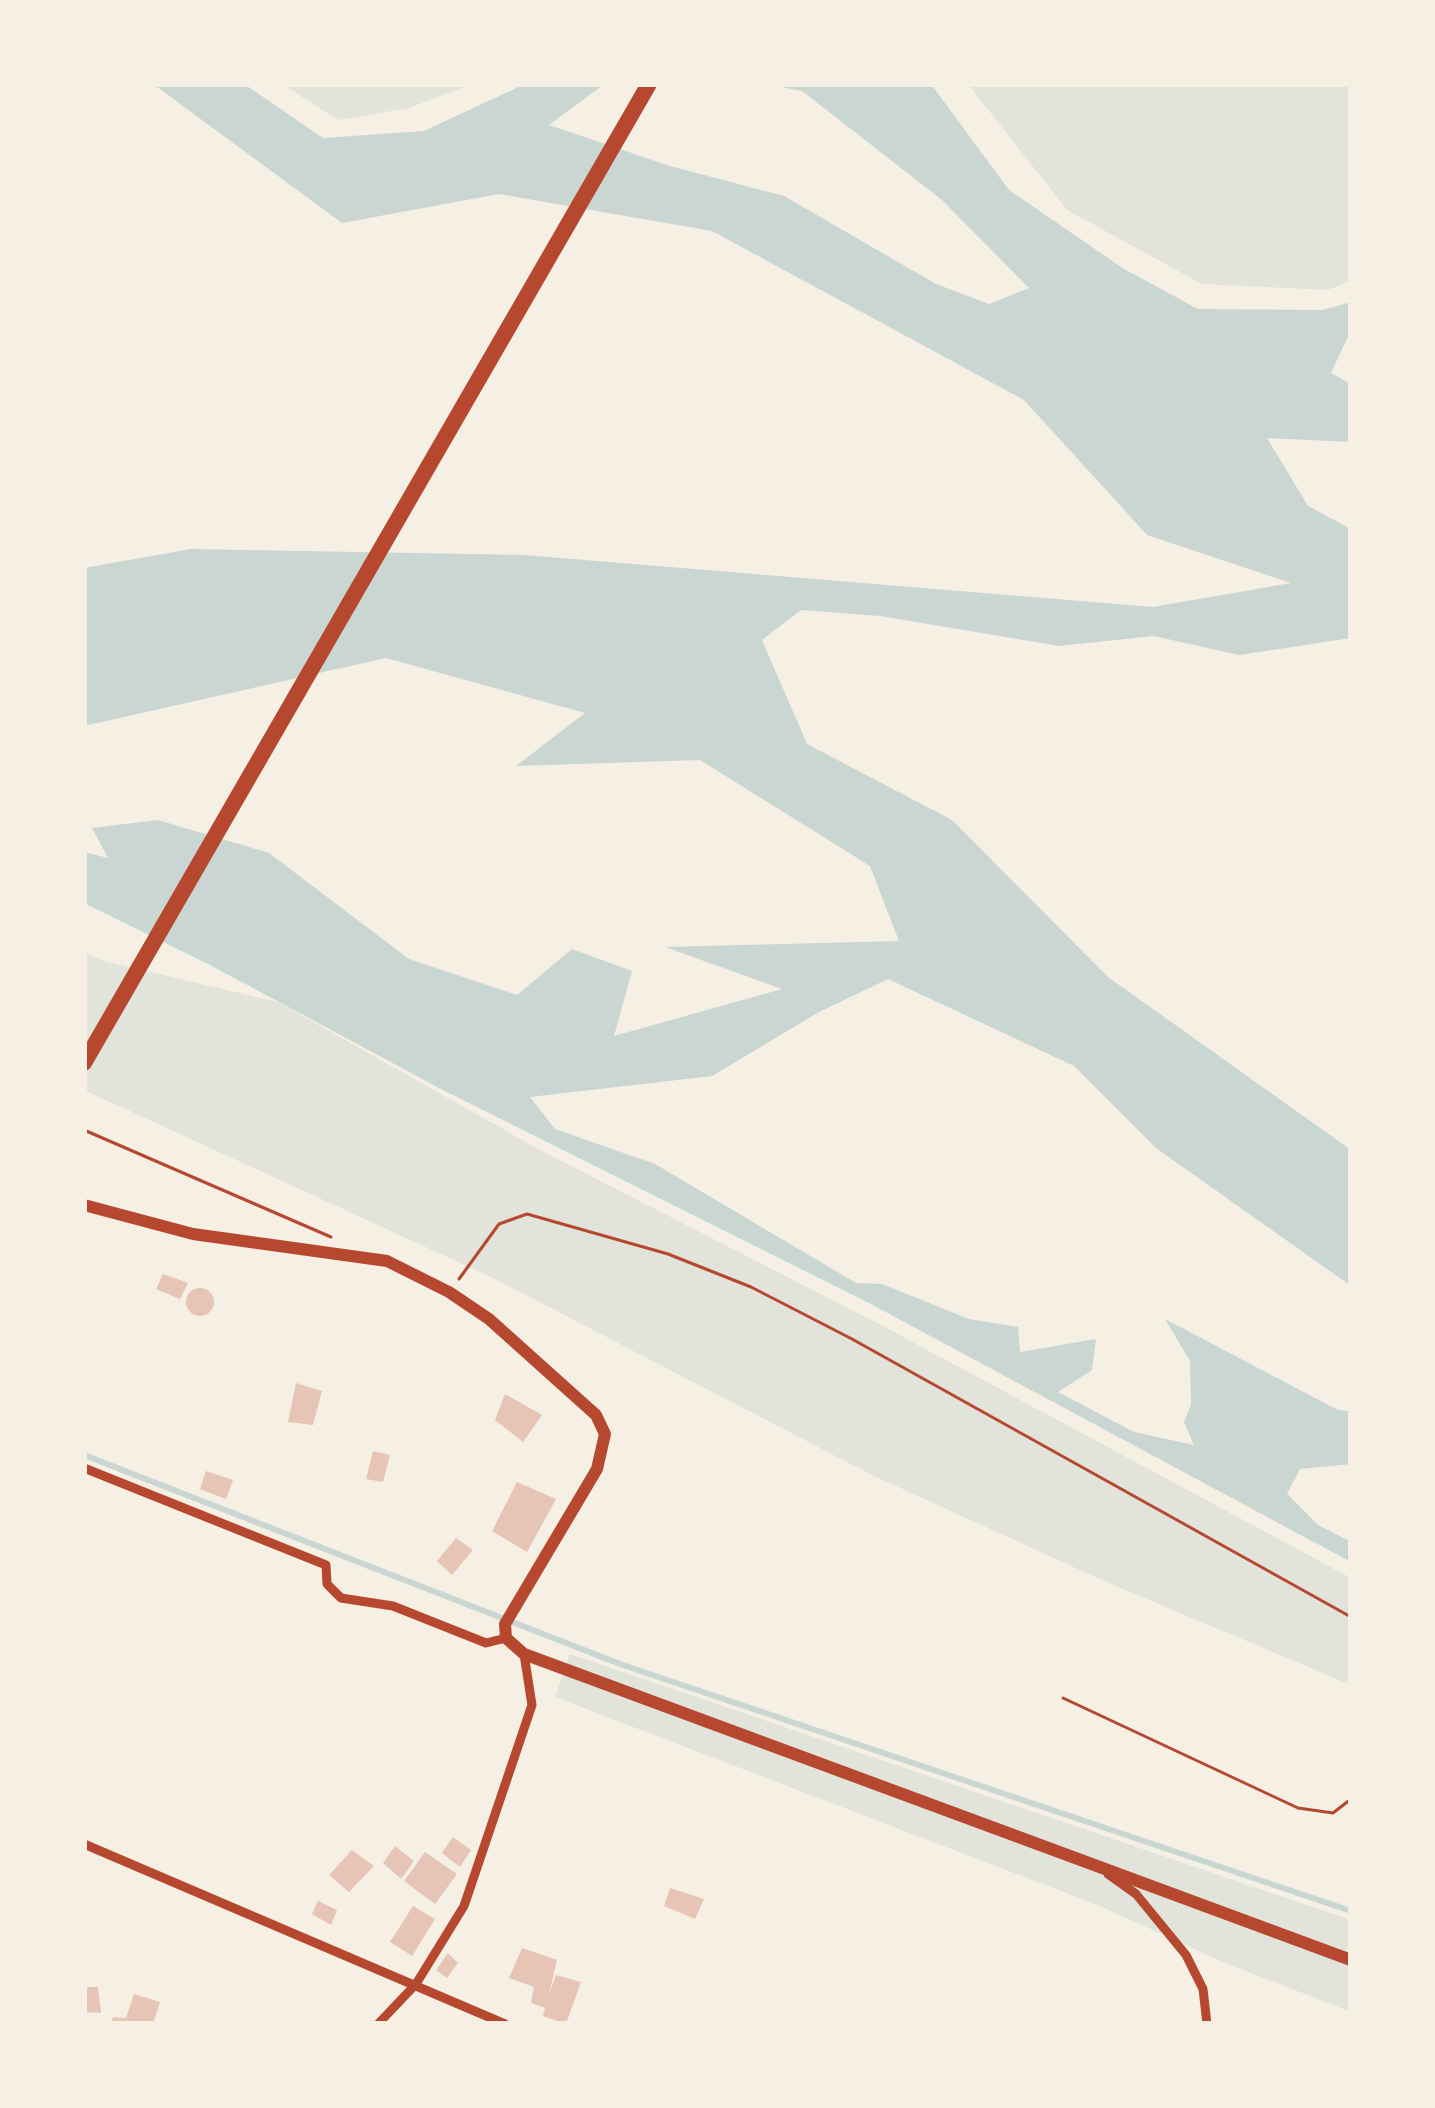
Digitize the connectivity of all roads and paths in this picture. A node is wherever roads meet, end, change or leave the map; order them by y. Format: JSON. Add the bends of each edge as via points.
{"nodes":[{"id":1,"x":649,"y":84,"type":"edge"},
{"id":2,"x":84,"y":1063,"type":"edge"},
{"id":3,"x":84,"y":1130,"type":"edge"},
{"id":4,"x":84,"y":1205,"type":"edge"},
{"id":5,"x":344,"y":1243,"type":"dead end"},
{"id":6,"x":449,"y":1292,"type":"junction"},
{"id":7,"x":84,"y":1468,"type":"edge"},
{"id":8,"x":1351,"y":1616,"type":"edge"},
{"id":9,"x":506,"y":1638,"type":"junction"},
{"id":10,"x":524,"y":1654,"type":"junction"},
{"id":11,"x":1063,"y":1698,"type":"dead end"},
{"id":12,"x":1351,"y":1799,"type":"edge"},
{"id":13,"x":84,"y":1844,"type":"edge"},
{"id":14,"x":1099,"y":1868,"type":"junction"},
{"id":15,"x":1351,"y":1960,"type":"edge"},
{"id":16,"x":416,"y":1984,"type":"junction"},
{"id":17,"x":378,"y":2024,"type":"edge"},
{"id":18,"x":505,"y":2024,"type":"edge"},
{"id":19,"x":1208,"y":2024,"type":"edge"}],
"edges":[{"from":1,"to":2,"type":"highway"},
{"from":3,"to":5,"type":"path"},
{"from":4,"to":6,"type":"street","via":[[193,1234],[388,1261]]},
{"from":6,"to":8,"type":"path","via":[[499,1224],[527,1214],[668,1254],[852,1339]]},
{"from":6,"to":9,"type":"street","via":[[596,1415],[604,1434],[597,1469],[506,1624]]},
{"from":7,"to":9,"type":"street","via":[[326,1565],[327,1584],[340,1598],[393,1606],[486,1643]]},
{"from":9,"to":10,"type":"street"},
{"from":10,"to":14,"type":"street"},
{"from":10,"to":16,"type":"street","via":[[532,1706],[464,1906]]},
{"from":11,"to":12,"type":"path","via":[[1298,1808],[1333,1813]]},
{"from":13,"to":16,"type":"street"},
{"from":14,"to":15,"type":"street"},
{"from":14,"to":19,"type":"street","via":[[1136,1894],[1186,1955]]},
{"from":16,"to":17,"type":"street"},
{"from":16,"to":18,"type":"street"}]}
